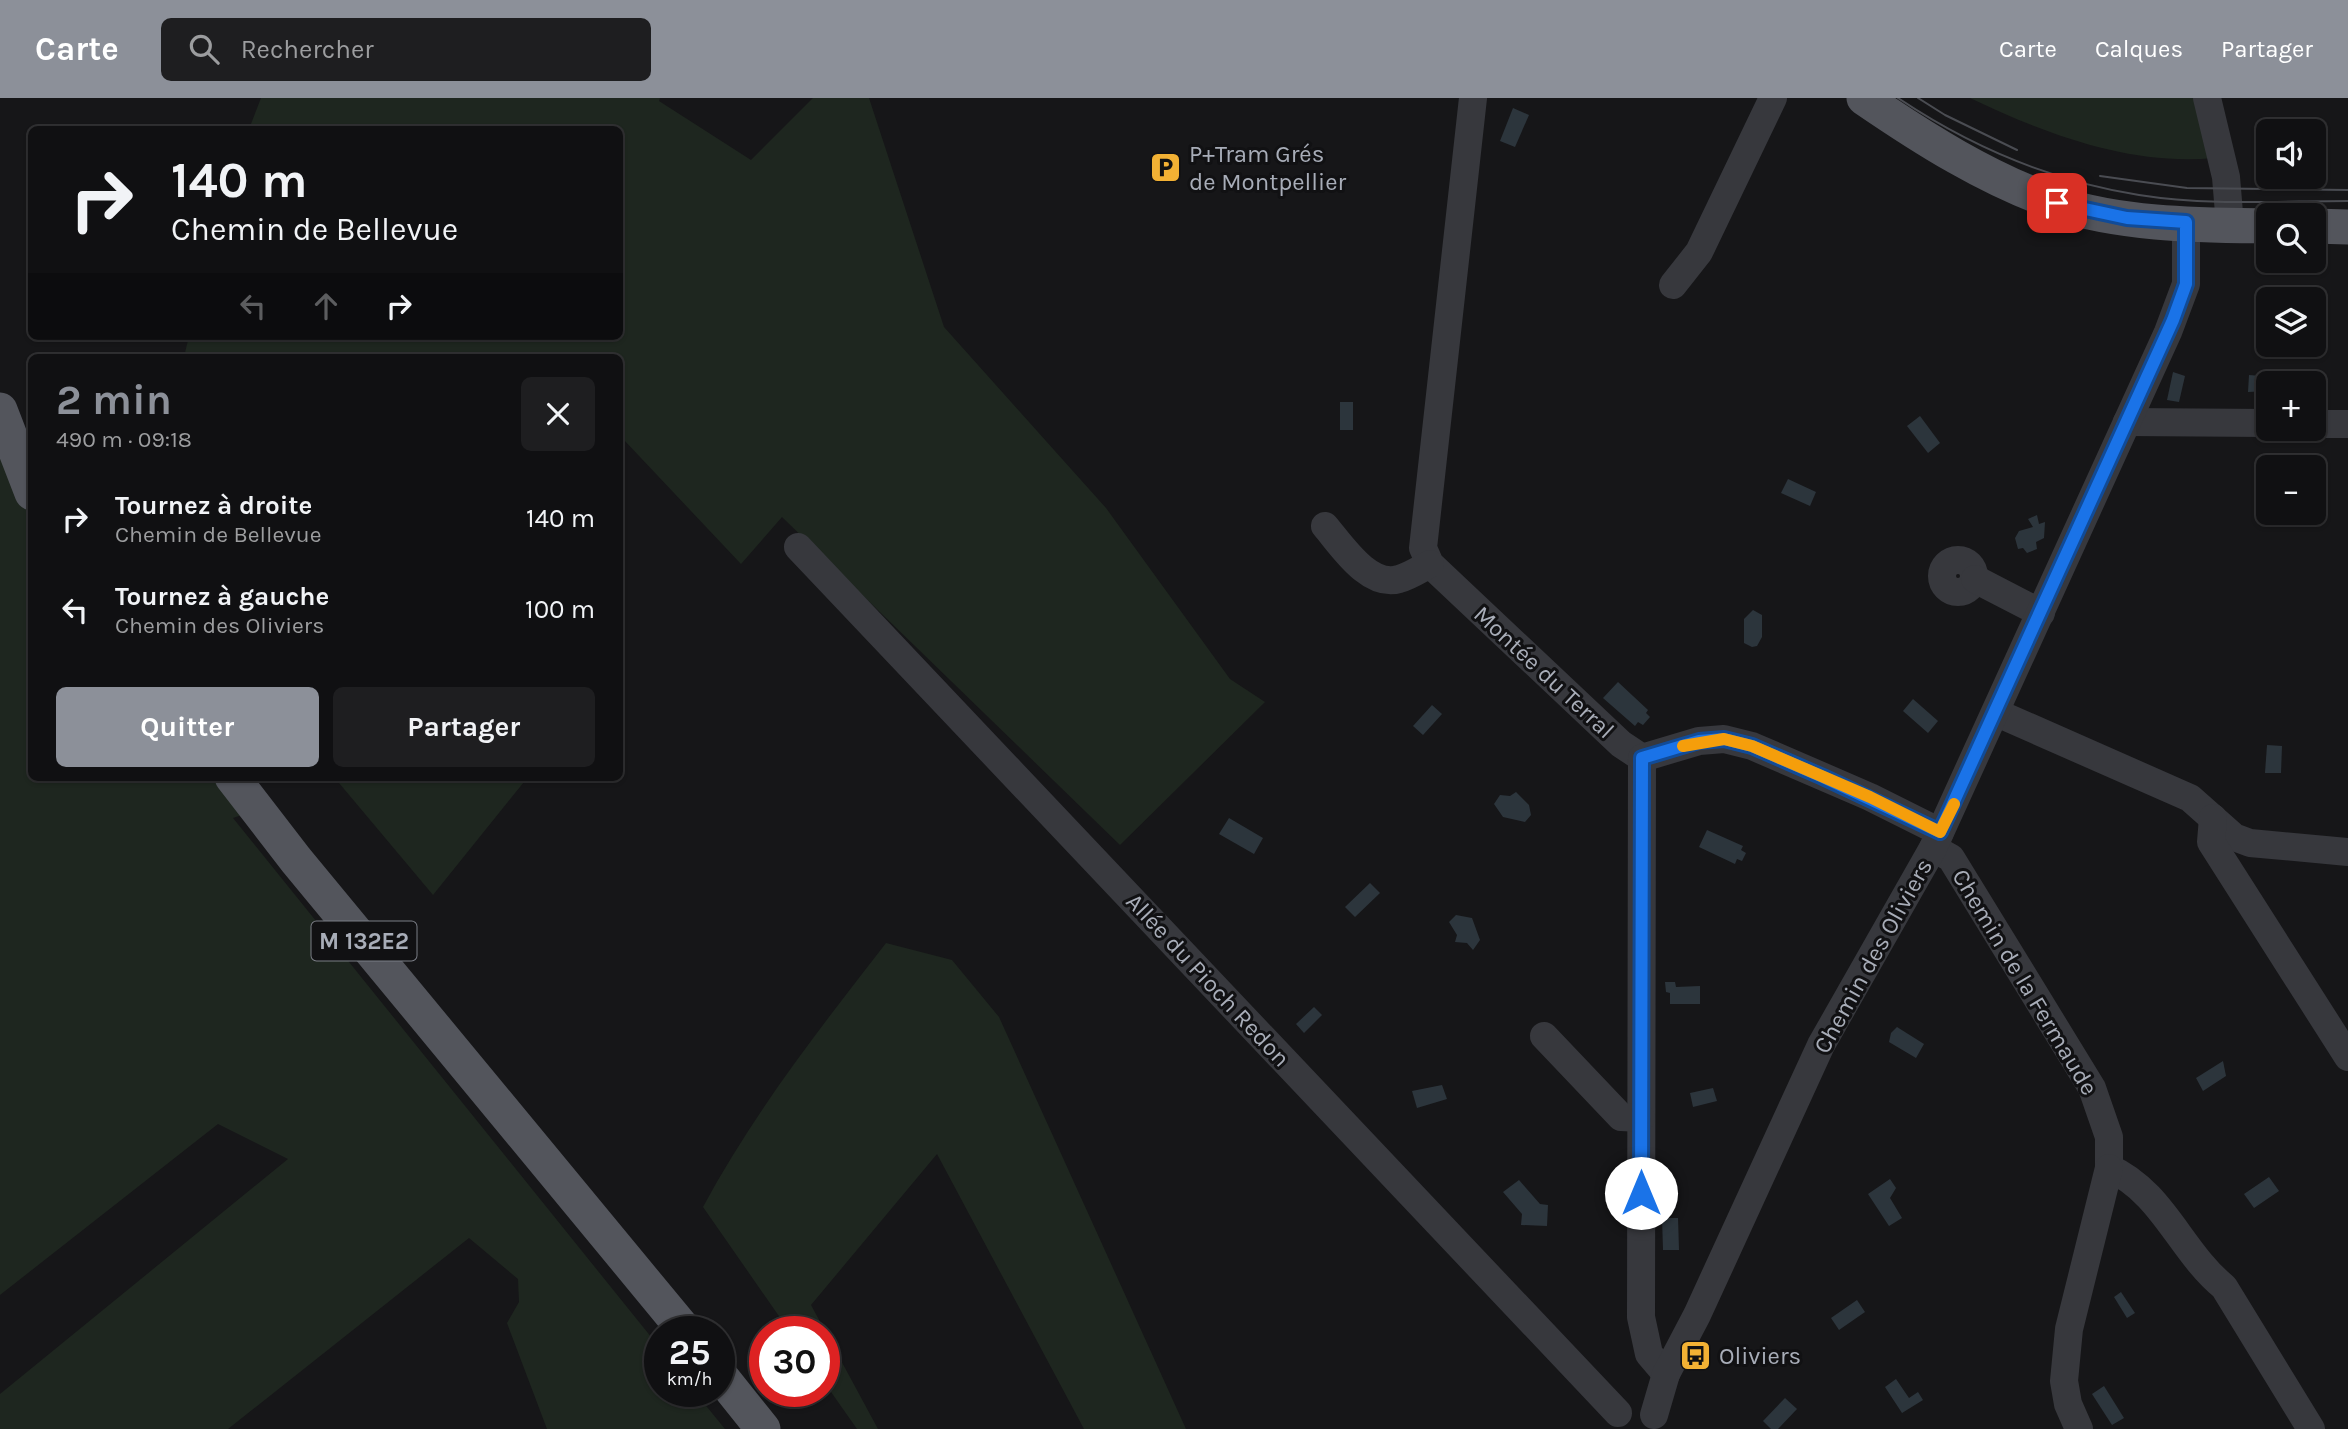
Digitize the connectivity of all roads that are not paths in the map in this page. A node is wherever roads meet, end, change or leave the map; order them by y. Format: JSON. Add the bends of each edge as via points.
{"nodes":[{"id":1,"x":1473,"y":98,"type":"edge"},
{"id":2,"x":1773,"y":98,"type":"edge"},
{"id":3,"x":1864,"y":98,"type":"edge"},
{"id":4,"x":2207,"y":98,"type":"edge"},
{"id":5,"x":2186,"y":222,"type":"junction"},
{"id":6,"x":2230,"y":225,"type":"junction"},
{"id":7,"x":2256,"y":226,"type":"edge"},
{"id":8,"x":2326,"y":226,"type":"edge"},
{"id":9,"x":2348,"y":227,"type":"edge"},
{"id":10,"x":1673,"y":285,"type":"dead end"},
{"id":11,"x":0,"y":410,"type":"edge"},
{"id":12,"x":2127,"y":422,"type":"junction"},
{"id":13,"x":2256,"y":423,"type":"edge"},
{"id":14,"x":2326,"y":424,"type":"edge"},
{"id":15,"x":2348,"y":424,"type":"edge"},
{"id":16,"x":28,"y":483,"type":"edge"},
{"id":17,"x":1325,"y":526,"type":"dead end"},
{"id":18,"x":798,"y":547,"type":"dead end"},
{"id":19,"x":1430,"y":564,"type":"junction"},
{"id":20,"x":1975,"y":579,"type":"dead end"},
{"id":21,"x":2041,"y":613,"type":"junction"},
{"id":22,"x":1997,"y":713,"type":"junction"},
{"id":23,"x":1642,"y":758,"type":"junction"},
{"id":24,"x":235,"y":781,"type":"edge"},
{"id":25,"x":2213,"y":818,"type":"junction"},
{"id":26,"x":1937,"y":840,"type":"junction"},
{"id":27,"x":2348,"y":852,"type":"edge"},
{"id":28,"x":1544,"y":1036,"type":"dead end"},
{"id":29,"x":2348,"y":1058,"type":"edge"},
{"id":30,"x":1641,"y":1118,"type":"junction"},
{"id":31,"x":2109,"y":1168,"type":"junction"},
{"id":32,"x":673,"y":1316,"type":"edge"},
{"id":33,"x":1665,"y":1374,"type":"junction"},
{"id":34,"x":735,"y":1394,"type":"edge"},
{"id":35,"x":1635,"y":1419,"type":"edge"},
{"id":36,"x":764,"y":1429,"type":"edge"},
{"id":37,"x":2079,"y":1429,"type":"edge"},
{"id":38,"x":2311,"y":1429,"type":"edge"}],
"edges":[{"from":1,"to":19,"type":"street","via":[[1423,548]]},
{"from":2,"to":10,"type":"street","via":[[1699,252]]},
{"from":3,"to":5,"type":"main road","via":[[1930,142],[2057,203],[2127,218]]},
{"from":4,"to":6,"type":"street","via":[[2225,177]]},
{"from":5,"to":6,"type":"main road"},
{"from":5,"to":12,"type":"street","name":"Chemin des Oliviers","via":[[2182,296]]},
{"from":6,"to":7,"type":"main road"},
{"from":8,"to":9,"type":"main road"},
{"from":11,"to":16,"type":"main road"},
{"from":12,"to":13,"type":"street"},
{"from":12,"to":21,"type":"street","name":"Chemin des Oliviers"},
{"from":14,"to":15,"type":"street"},
{"from":17,"to":19,"type":"street","via":[[1355,562],[1378,578],[1398,580]]},
{"from":18,"to":35,"type":"street","name":"Allée du Pioch Redon"},
{"from":19,"to":23,"type":"street","name":"Montée du Terral","via":[[1621,744]]},
{"from":20,"to":21,"type":"street"},
{"from":21,"to":22,"type":"street","name":"Chemin des Oliviers"},
{"from":22,"to":25,"type":"street","via":[[2190,798]]},
{"from":22,"to":26,"type":"street","name":"Chemin des Oliviers"},
{"from":23,"to":26,"type":"street","name":"Chemin de la Fermaude","via":[[1699,741],[1724,739],[1752,746],[1858,792]]},
{"from":23,"to":30,"type":"street"},
{"from":24,"to":32,"type":"main road","number":"M 132E2"},
{"from":25,"to":27,"type":"street","via":[[2234,837],[2250,843]]},
{"from":25,"to":29,"type":"street","via":[[2211,842]]},
{"from":26,"to":31,"type":"street","name":"Chemin de la Fermaude","via":[[2092,1088],[2109,1137]]},
{"from":26,"to":33,"type":"street","name":"Chemin des Oliviers","via":[[1821,1045],[1697,1315]]},
{"from":28,"to":30,"type":"street","via":[[1621,1117]]},
{"from":30,"to":33,"type":"street","via":[[1641,1317],[1649,1354]]},
{"from":31,"to":37,"type":"street","name":"Chemin de la Fermaude","via":[[2069,1329],[2064,1381]]},
{"from":31,"to":38,"type":"street","via":[[2127,1176],[2162,1209],[2205,1272],[2224,1287]]},
{"from":33,"to":35,"type":"street","name":"Chemin des Oliviers"},
{"from":34,"to":36,"type":"main road"}]}
